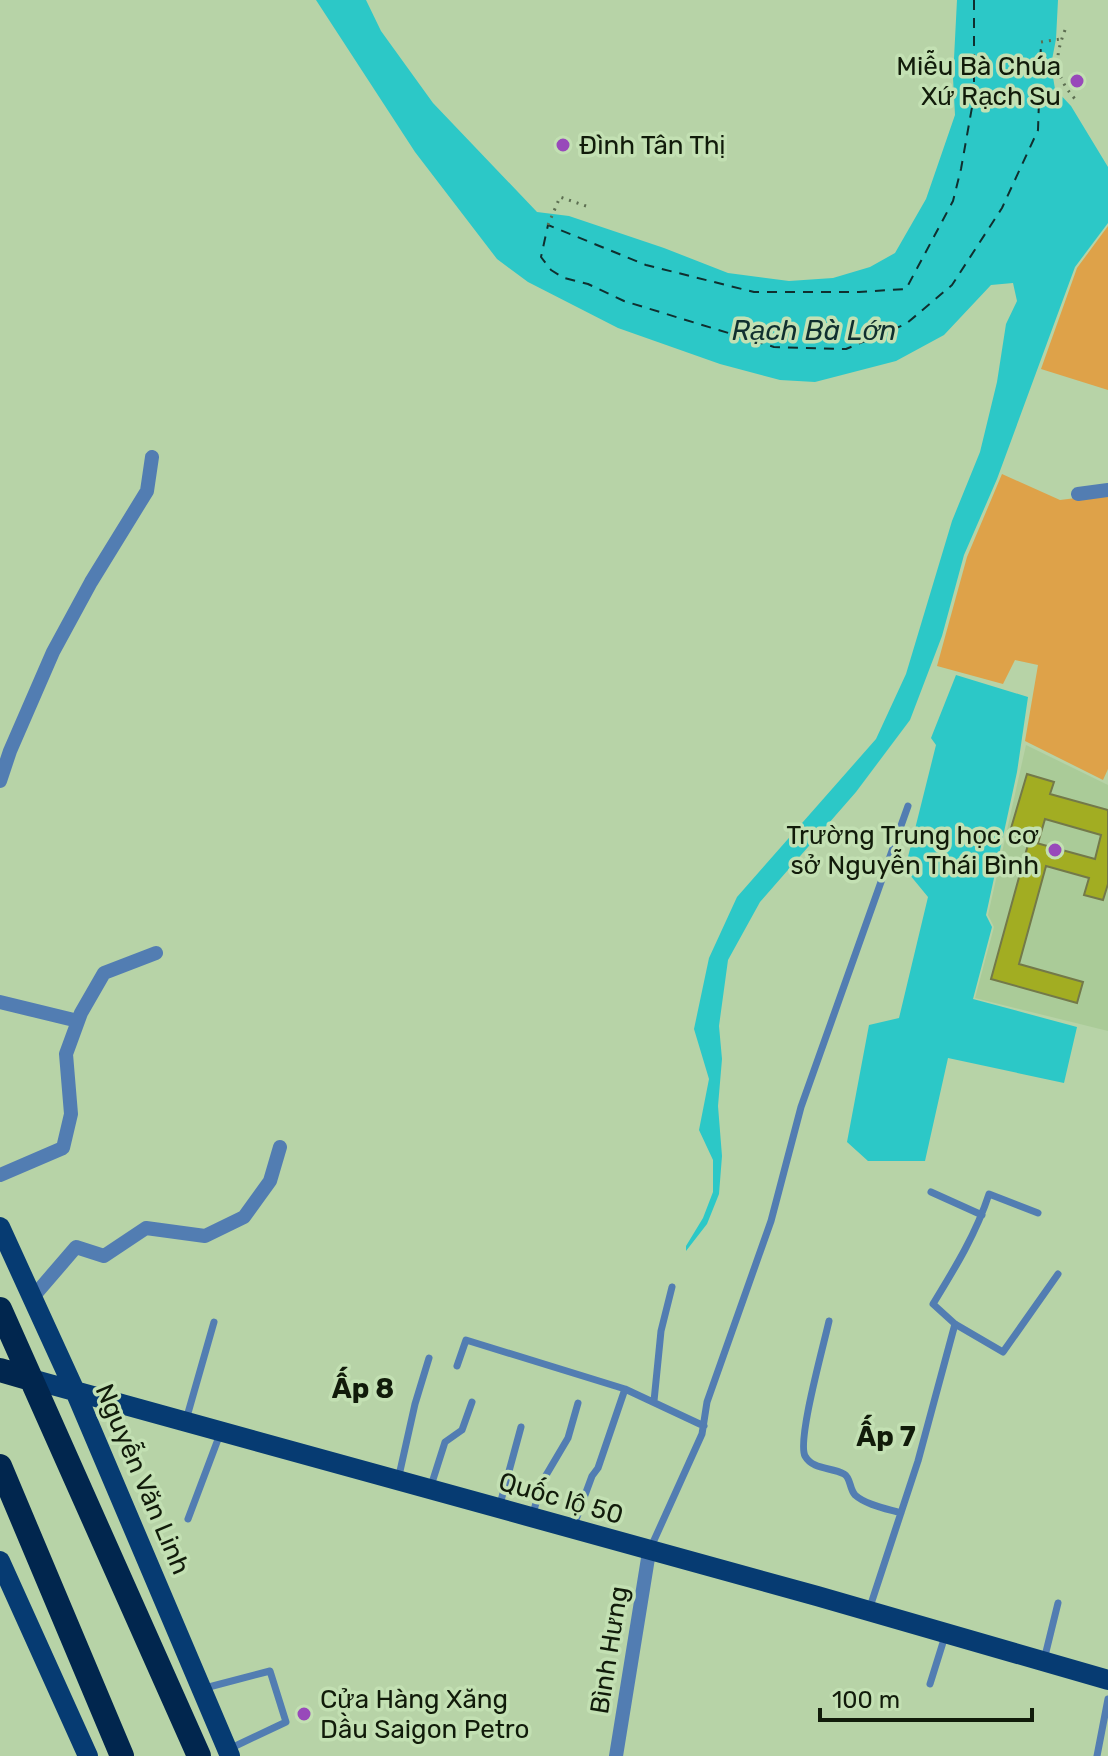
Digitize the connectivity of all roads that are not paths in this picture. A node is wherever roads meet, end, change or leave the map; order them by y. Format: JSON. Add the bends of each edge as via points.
{"nodes":[{"id":1,"x":152,"y":457,"type":"dead end"},
{"id":2,"x":1108,"y":490,"type":"edge"},
{"id":3,"x":1078,"y":494,"type":"dead end"},
{"id":4,"x":5,"y":749,"type":"edge"},
{"id":5,"x":0,"y":781,"type":"edge"},
{"id":6,"x":908,"y":806,"type":"dead end"},
{"id":7,"x":156,"y":953,"type":"dead end"},
{"id":8,"x":0,"y":1002,"type":"edge"},
{"id":9,"x":78,"y":1021,"type":"junction"},
{"id":10,"x":280,"y":1147,"type":"dead end"},
{"id":11,"x":0,"y":1175,"type":"edge"},
{"id":12,"x":931,"y":1192,"type":"dead end"},
{"id":13,"x":1038,"y":1213,"type":"dead end"},
{"id":14,"x":982,"y":1215,"type":"junction"},
{"id":15,"x":0,"y":1227,"type":"edge"},
{"id":16,"x":1058,"y":1274,"type":"dead end"},
{"id":17,"x":672,"y":1287,"type":"dead end"},
{"id":18,"x":33,"y":1297,"type":"junction"},
{"id":19,"x":0,"y":1309,"type":"edge"},
{"id":20,"x":829,"y":1321,"type":"dead end"},
{"id":21,"x":214,"y":1322,"type":"dead end"},
{"id":22,"x":955,"y":1324,"type":"junction"},
{"id":23,"x":429,"y":1358,"type":"dead end"},
{"id":24,"x":457,"y":1366,"type":"dead end"},
{"id":25,"x":0,"y":1370,"type":"edge"},
{"id":26,"x":31,"y":1379,"type":"junction"},
{"id":27,"x":625,"y":1389,"type":"junction"},
{"id":28,"x":75,"y":1391,"type":"junction"},
{"id":29,"x":654,"y":1401,"type":"junction"},
{"id":30,"x":472,"y":1402,"type":"dead end"},
{"id":31,"x":578,"y":1403,"type":"dead end"},
{"id":32,"x":185,"y":1422,"type":"junction"},
{"id":33,"x":704,"y":1426,"type":"junction"},
{"id":34,"x":521,"y":1427,"type":"dead end"},
{"id":35,"x":220,"y":1432,"type":"junction"},
{"id":36,"x":0,"y":1466,"type":"edge"},
{"id":37,"x":397,"y":1482,"type":"junction"},
{"id":38,"x":430,"y":1491,"type":"junction"},
{"id":39,"x":498,"y":1510,"type":"junction"},
{"id":40,"x":901,"y":1513,"type":"junction"},
{"id":41,"x":188,"y":1519,"type":"dead end"},
{"id":42,"x":531,"y":1519,"type":"junction"},
{"id":43,"x":572,"y":1530,"type":"junction"},
{"id":44,"x":649,"y":1552,"type":"junction"},
{"id":45,"x":0,"y":1561,"type":"edge"},
{"id":46,"x":1058,"y":1603,"type":"dead end"},
{"id":47,"x":869,"y":1612,"type":"junction"},
{"id":48,"x":946,"y":1634,"type":"junction"},
{"id":49,"x":1043,"y":1662,"type":"junction"},
{"id":50,"x":1108,"y":1680,"type":"edge"},
{"id":51,"x":930,"y":1684,"type":"dead end"},
{"id":52,"x":201,"y":1688,"type":"junction"},
{"id":53,"x":1108,"y":1699,"type":"edge"},
{"id":54,"x":228,"y":1753,"type":"edge"},
{"id":55,"x":88,"y":1756,"type":"edge"},
{"id":56,"x":122,"y":1756,"type":"edge"},
{"id":57,"x":199,"y":1756,"type":"edge"},
{"id":58,"x":616,"y":1756,"type":"edge"},
{"id":59,"x":1097,"y":1756,"type":"edge"}],
"edges":[{"from":1,"to":4,"type":"street","via":[[147,491],[91,582]]},
{"from":2,"to":3,"type":"street"},
{"from":4,"to":5,"type":"street"},
{"from":6,"to":33,"type":"lane","via":[[801,1107],[771,1221],[707,1402]]},
{"from":7,"to":9,"type":"street","via":[[104,973]]},
{"from":8,"to":9,"type":"street"},
{"from":9,"to":11,"type":"street","via":[[66,1054],[71,1114],[63,1148]]},
{"from":10,"to":18,"type":"street","via":[[270,1181],[244,1217],[205,1236],[146,1228],[104,1256],[76,1247]]},
{"from":12,"to":14,"type":"lane"},
{"from":13,"to":14,"type":"lane","via":[[989,1194]]},
{"from":14,"to":22,"type":"lane","via":[[933,1304]]},
{"from":15,"to":18,"type":"main road","name":"Nguyễn Văn Linh"},
{"from":16,"to":22,"type":"lane","via":[[1003,1352]]},
{"from":17,"to":29,"type":"lane","via":[[661,1331]]},
{"from":18,"to":28,"type":"main road","name":"Nguyễn Văn Linh"},
{"from":19,"to":26,"type":"highway"},
{"from":20,"to":40,"type":"lane","via":[[804,1432],[805,1456],[813,1464],[843,1473],[863,1500]]},
{"from":21,"to":32,"type":"lane"},
{"from":22,"to":40,"type":"lane"},
{"from":23,"to":37,"type":"lane"},
{"from":24,"to":27,"type":"lane","via":[[466,1340]]},
{"from":25,"to":26,"type":"highway","name":"Quốc lộ 50"},
{"from":26,"to":28,"type":"main road","name":"Quốc lộ 50"},
{"from":26,"to":57,"type":"highway"},
{"from":27,"to":29,"type":"lane"},
{"from":27,"to":43,"type":"lane"},
{"from":28,"to":32,"type":"main road","name":"Quốc lộ 50"},
{"from":28,"to":52,"type":"main road","name":"Nguyễn Văn Linh"},
{"from":29,"to":33,"type":"lane"},
{"from":30,"to":38,"type":"lane","via":[[462,1430],[445,1442]]},
{"from":31,"to":42,"type":"lane"},
{"from":32,"to":35,"type":"main road","name":"Quốc lộ 50"},
{"from":33,"to":44,"type":"lane"},
{"from":34,"to":39,"type":"lane"},
{"from":35,"to":37,"type":"main road","name":"Quốc lộ 50"},
{"from":35,"to":41,"type":"lane"},
{"from":36,"to":56,"type":"highway"},
{"from":37,"to":38,"type":"main road","name":"Quốc lộ 50"},
{"from":38,"to":39,"type":"main road","name":"Quốc lộ 50"},
{"from":39,"to":42,"type":"main road","name":"Quốc lộ 50"},
{"from":40,"to":47,"type":"lane"},
{"from":42,"to":43,"type":"main road","name":"Quốc lộ 50"},
{"from":43,"to":44,"type":"main road","name":"Quốc lộ 50"},
{"from":44,"to":47,"type":"main road","name":"Quốc lộ 50"},
{"from":44,"to":58,"type":"street","name":"Bình Hưng"},
{"from":45,"to":55,"type":"main road"},
{"from":46,"to":49,"type":"lane"},
{"from":47,"to":48,"type":"main road","name":"Quốc lộ 50"},
{"from":48,"to":49,"type":"main road","name":"Quốc lộ 50"},
{"from":48,"to":51,"type":"lane"},
{"from":49,"to":50,"type":"main road","name":"Quốc lộ 50"},
{"from":52,"to":54,"type":"main road","name":"Nguyễn Văn Linh"},
{"from":52,"to":54,"type":"lane","via":[[270,1671],[286,1722]]},
{"from":53,"to":59,"type":"lane"}]}
